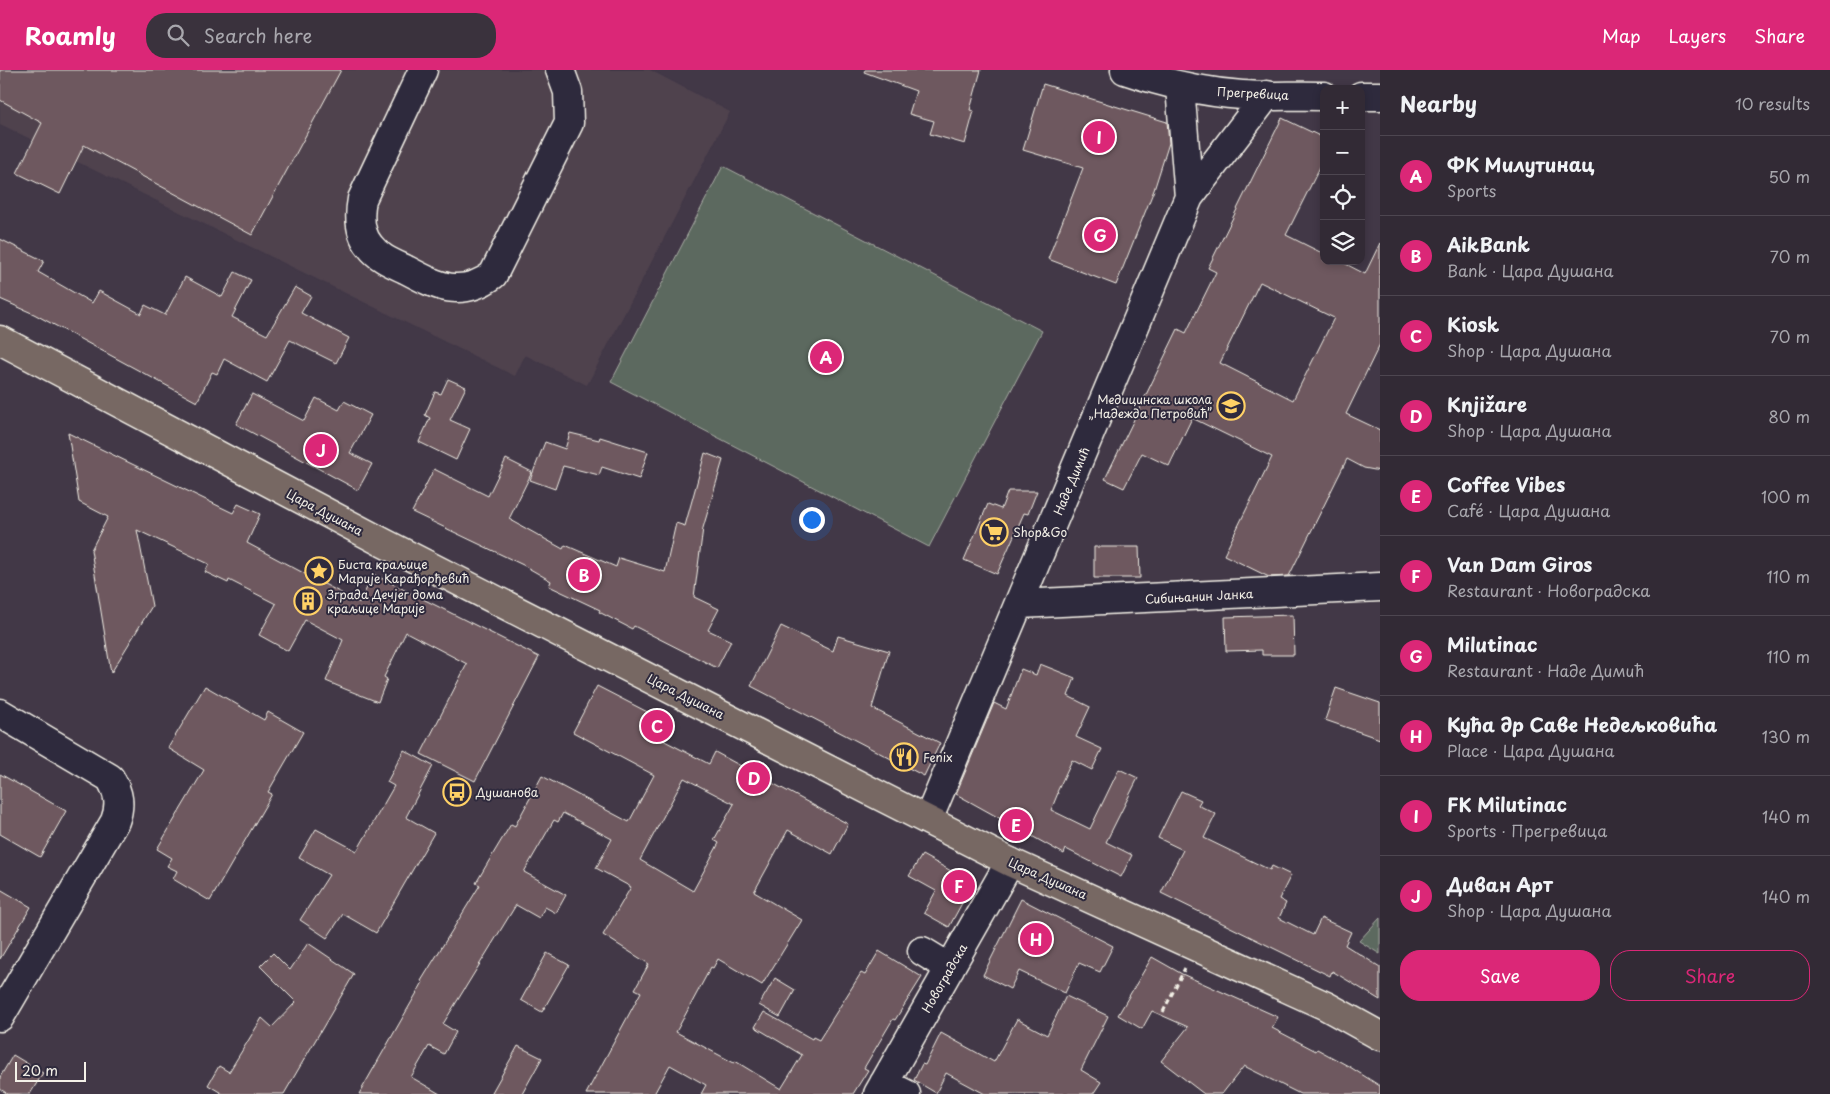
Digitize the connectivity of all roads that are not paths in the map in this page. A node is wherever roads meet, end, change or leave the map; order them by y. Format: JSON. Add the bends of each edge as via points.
{"nodes":[{"id":1,"x":423,"y":70,"type":"edge"},
{"id":2,"x":560,"y":70,"type":"edge"},
{"id":3,"x":1124,"y":70,"type":"edge"},
{"id":4,"x":1180,"y":87,"type":"junction"},
{"id":5,"x":1267,"y":95,"type":"junction"},
{"id":6,"x":1320,"y":96,"type":"edge"},
{"id":7,"x":1365,"y":96,"type":"edge"},
{"id":8,"x":1380,"y":96,"type":"edge"},
{"id":9,"x":1189,"y":197,"type":"junction"},
{"id":10,"x":0,"y":340,"type":"edge"},
{"id":11,"x":1380,"y":586,"type":"edge"},
{"id":12,"x":1019,"y":604,"type":"junction"},
{"id":13,"x":0,"y":713,"type":"edge"},
{"id":14,"x":928,"y":820,"type":"junction"},
{"id":15,"x":1010,"y":862,"type":"junction"},
{"id":16,"x":922,"y":951,"type":"dead end"},
{"id":17,"x":950,"y":968,"type":"junction"},
{"id":18,"x":0,"y":1017,"type":"edge"},
{"id":19,"x":1380,"y":1036,"type":"edge"},
{"id":20,"x":889,"y":1090,"type":"edge"}],
"edges":[{"from":1,"to":2,"type":"street","via":[[362,199],[359,213],[369,246],[382,258],[441,287],[456,288],[482,282],[493,275],[569,123],[568,92]]},
{"from":3,"to":4,"type":"street","name":"Прегревица"},
{"from":4,"to":5,"type":"street","name":"Прегревица","via":[[1244,96]]},
{"from":4,"to":9,"type":"street","name":"Наде Димић"},
{"from":5,"to":6,"type":"street","name":"Прегревица"},
{"from":5,"to":9,"type":"street","name":"Наде Димић"},
{"from":7,"to":8,"type":"street"},
{"from":9,"to":12,"type":"street","name":"Наде Димић"},
{"from":10,"to":14,"type":"main road","name":"Цара Душана","via":[[384,543]]},
{"from":11,"to":12,"type":"street","name":"Сибињанин Јанка"},
{"from":12,"to":14,"type":"street","name":"Наде Димић"},
{"from":13,"to":18,"type":"street","via":[[110,778],[117,789],[119,811]]},
{"from":14,"to":15,"type":"main road","name":"Цара Душана"},
{"from":15,"to":17,"type":"street","name":"Новоградска"},
{"from":15,"to":19,"type":"main road","name":"Цара Душана","via":[[1306,996]]},
{"from":16,"to":17,"type":"street"},
{"from":17,"to":20,"type":"street","name":"Новоградска"}]}
